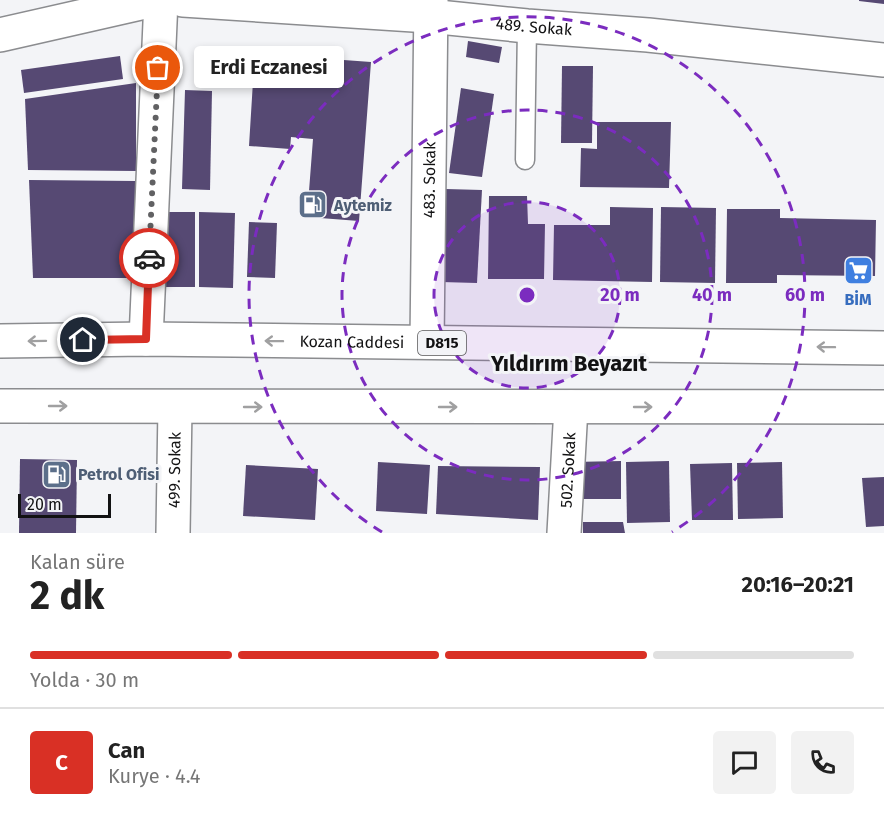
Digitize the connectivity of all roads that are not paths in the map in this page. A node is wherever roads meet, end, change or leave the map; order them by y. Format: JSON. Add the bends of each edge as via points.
{"nodes":[{"id":1,"x":154,"y":0,"type":"edge"},
{"id":2,"x":161,"y":0,"type":"edge"},
{"id":3,"x":183,"y":0,"type":"edge"},
{"id":4,"x":430,"y":8,"type":"edge"},
{"id":5,"x":527,"y":26,"type":"junction"},
{"id":6,"x":0,"y":34,"type":"edge"},
{"id":7,"x":884,"y":60,"type":"edge"},
{"id":8,"x":525,"y":160,"type":"dead end"},
{"id":9,"x":146,"y":339,"type":"junction"},
{"id":10,"x":0,"y":341,"type":"edge"},
{"id":11,"x":427,"y":342,"type":"junction"},
{"id":12,"x":884,"y":348,"type":"edge"},
{"id":13,"x":0,"y":406,"type":"edge"},
{"id":14,"x":175,"y":406,"type":"junction"},
{"id":15,"x":571,"y":407,"type":"junction"},
{"id":16,"x":884,"y":407,"type":"edge"},
{"id":17,"x":173,"y":533,"type":"edge"},
{"id":18,"x":564,"y":533,"type":"edge"}],
"edges":[{"from":1,"to":6,"type":"main road"},
{"from":2,"to":9,"type":"main road"},
{"from":3,"to":4,"type":"main road","name":"489. Sokak"},
{"from":4,"to":5,"type":"main road","name":"489. Sokak"},
{"from":4,"to":11,"type":"main road","name":"483. Sokak"},
{"from":5,"to":7,"type":"main road","name":"489. Sokak"},
{"from":5,"to":8,"type":"lane"},
{"from":9,"to":10,"type":"main road","name":"Kozan Caddesi","number":"D815","one_way":true},
{"from":11,"to":9,"type":"main road","name":"Kozan Caddesi","number":"D815","one_way":true},
{"from":12,"to":11,"type":"main road","name":"Kozan Caddesi","number":"D815","one_way":true},
{"from":13,"to":14,"type":"main road","one_way":true},
{"from":14,"to":15,"type":"main road","one_way":true},
{"from":14,"to":17,"type":"main road","name":"499. Sokak"},
{"from":15,"to":16,"type":"main road","one_way":true},
{"from":15,"to":18,"type":"main road","name":"502. Sokak"}]}
